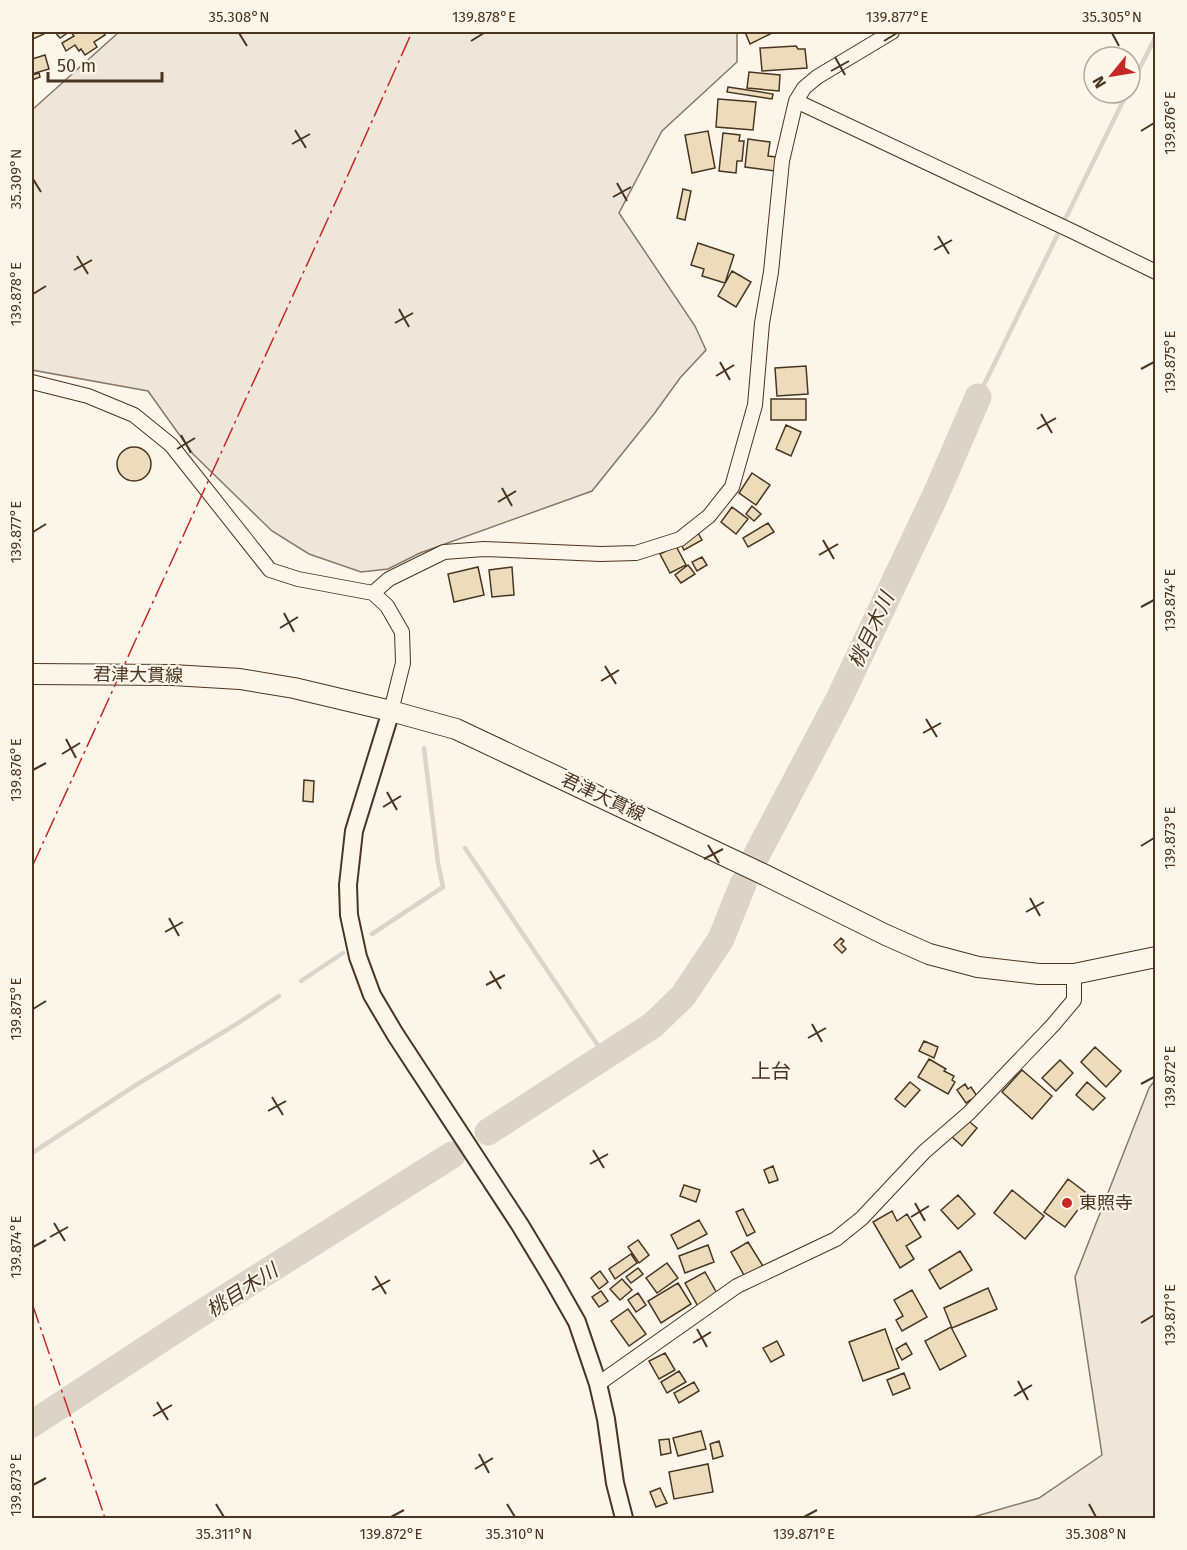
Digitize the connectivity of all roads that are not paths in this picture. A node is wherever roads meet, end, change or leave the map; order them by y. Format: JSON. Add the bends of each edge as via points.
{"nodes":[{"id":1,"x":892,"y":32,"type":"edge"},
{"id":2,"x":796,"y":101,"type":"junction"},
{"id":3,"x":1155,"y":272,"type":"edge"},
{"id":4,"x":32,"y":382,"type":"edge"},
{"id":5,"x":373,"y":593,"type":"junction"},
{"id":6,"x":32,"y":674,"type":"edge"},
{"id":7,"x":391,"y":711,"type":"junction"},
{"id":8,"x":1155,"y":957,"type":"edge"},
{"id":9,"x":1074,"y":974,"type":"junction"},
{"id":10,"x":598,"y":1384,"type":"junction"},
{"id":11,"x":624,"y":1518,"type":"edge"}],
"edges":[{"from":1,"to":2,"type":"street","via":[[817,77]]},
{"from":2,"to":3,"type":"street"},
{"from":2,"to":5,"type":"street","via":[[782,162],[756,405],[732,487],[709,516],[680,539],[636,553],[483,549],[444,552],[389,579]]},
{"from":4,"to":5,"type":"street","via":[[88,396],[134,415],[171,445],[270,570]]},
{"from":5,"to":7,"type":"street","via":[[387,606],[402,632],[403,663]]},
{"from":6,"to":7,"type":"main road","name":"君津大貫線","via":[[240,679]]},
{"from":7,"to":9,"type":"main road","name":"君津大貫線","via":[[456,729],[929,954],[978,967]]},
{"from":7,"to":10,"type":"street","via":[[354,831],[348,885],[349,915],[358,957],[372,995],[395,1034],[525,1234],[577,1322]]},
{"from":8,"to":9,"type":"main road","name":"君津大貫線"},
{"from":9,"to":10,"type":"street","via":[[1074,1000],[1060,1017],[862,1218],[836,1239],[737,1286]]},
{"from":10,"to":11,"type":"street"}]}
